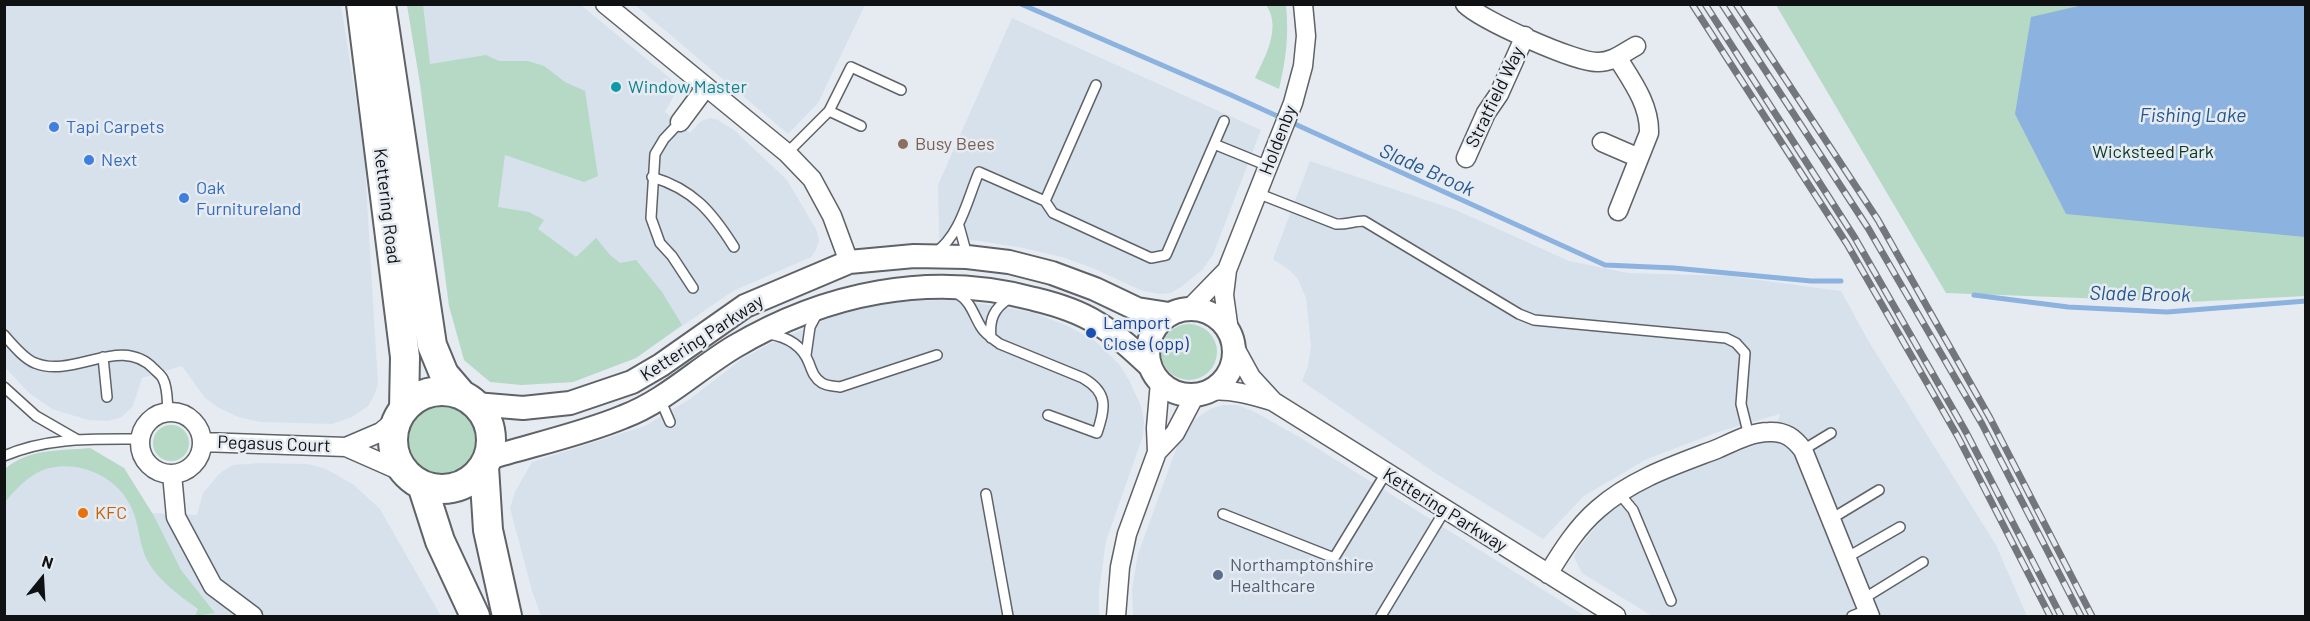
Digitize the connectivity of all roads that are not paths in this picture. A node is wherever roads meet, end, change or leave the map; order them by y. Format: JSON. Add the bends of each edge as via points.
{"nodes":[{"id":1,"x":361,"y":4,"type":"edge"},
{"id":2,"x":381,"y":4,"type":"edge"},
{"id":3,"x":605,"y":4,"type":"edge"},
{"id":4,"x":1303,"y":4,"type":"edge"},
{"id":5,"x":1465,"y":4,"type":"edge"},
{"id":6,"x":1525,"y":36,"type":"junction"},
{"id":7,"x":1636,"y":46,"type":"dead end"},
{"id":8,"x":1617,"y":57,"type":"junction"},
{"id":9,"x":1096,"y":86,"type":"dead end"},
{"id":10,"x":706,"y":87,"type":"junction"},
{"id":11,"x":901,"y":90,"type":"dead end"},
{"id":12,"x":829,"y":111,"type":"junction"},
{"id":13,"x":1224,"y":121,"type":"dead end"},
{"id":14,"x":680,"y":122,"type":"joint"},
{"id":15,"x":861,"y":126,"type":"dead end"},
{"id":16,"x":1602,"y":142,"type":"dead end"},
{"id":17,"x":1214,"y":144,"type":"junction"},
{"id":18,"x":787,"y":153,"type":"junction"},
{"id":19,"x":1466,"y":158,"type":"dead end"},
{"id":20,"x":1639,"y":158,"type":"junction"},
{"id":21,"x":1268,"y":166,"type":"junction"},
{"id":22,"x":652,"y":177,"type":"junction"},
{"id":23,"x":1257,"y":193,"type":"junction"},
{"id":24,"x":1045,"y":201,"type":"junction"},
{"id":25,"x":1618,"y":212,"type":"dead end"},
{"id":26,"x":958,"y":226,"type":"junction"},
{"id":27,"x":734,"y":247,"type":"dead end"},
{"id":28,"x":930,"y":256,"type":"junction"},
{"id":29,"x":967,"y":256,"type":"junction"},
{"id":30,"x":849,"y":262,"type":"junction"},
{"id":31,"x":1227,"y":270,"type":"junction"},
{"id":32,"x":946,"y":285,"type":"junction"},
{"id":33,"x":693,"y":288,"type":"dead end"},
{"id":34,"x":1017,"y":294,"type":"junction"},
{"id":35,"x":826,"y":305,"type":"junction"},
{"id":36,"x":1179,"y":311,"type":"junction"},
{"id":37,"x":4,"y":335,"type":"edge"},
{"id":38,"x":755,"y":336,"type":"junction"},
{"id":39,"x":991,"y":338,"type":"junction"},
{"id":40,"x":1232,"y":339,"type":"junction"},
{"id":41,"x":806,"y":355,"type":"junction"},
{"id":42,"x":937,"y":355,"type":"dead end"},
{"id":43,"x":103,"y":357,"type":"junction"},
{"id":44,"x":1155,"y":374,"type":"junction"},
{"id":45,"x":4,"y":387,"type":"edge"},
{"id":46,"x":1203,"y":393,"type":"junction"},
{"id":47,"x":107,"y":397,"type":"dead end"},
{"id":48,"x":469,"y":399,"type":"junction"},
{"id":49,"x":660,"y":399,"type":"junction"},
{"id":50,"x":1274,"y":402,"type":"junction"},
{"id":51,"x":168,"y":411,"type":"junction"},
{"id":52,"x":401,"y":413,"type":"junction"},
{"id":53,"x":1048,"y":415,"type":"dead end"},
{"id":54,"x":670,"y":422,"type":"dead end"},
{"id":55,"x":1831,"y":433,"type":"dead end"},
{"id":56,"x":1749,"y":436,"type":"junction"},
{"id":57,"x":76,"y":439,"type":"junction"},
{"id":58,"x":139,"y":439,"type":"junction"},
{"id":59,"x":202,"y":442,"type":"junction"},
{"id":60,"x":346,"y":447,"type":"junction"},
{"id":61,"x":1803,"y":450,"type":"junction"},
{"id":62,"x":1157,"y":452,"type":"junction"},
{"id":63,"x":4,"y":456,"type":"edge"},
{"id":64,"x":486,"y":463,"type":"junction"},
{"id":65,"x":1386,"y":473,"type":"junction"},
{"id":66,"x":171,"y":474,"type":"junction"},
{"id":67,"x":414,"y":479,"type":"junction"},
{"id":68,"x":1879,"y":490,"type":"dead end"},
{"id":69,"x":1618,"y":492,"type":"junction"},
{"id":70,"x":986,"y":494,"type":"dead end"},
{"id":71,"x":1445,"y":510,"type":"junction"},
{"id":72,"x":1223,"y":514,"type":"dead end"},
{"id":73,"x":1831,"y":519,"type":"junction"},
{"id":74,"x":1900,"y":527,"type":"dead end"},
{"id":75,"x":1846,"y":558,"type":"junction"},
{"id":76,"x":1923,"y":562,"type":"dead end"},
{"id":77,"x":1548,"y":574,"type":"junction"},
{"id":78,"x":1671,"y":601,"type":"dead end"},
{"id":79,"x":1863,"y":610,"type":"edge"},
{"id":80,"x":253,"y":616,"type":"edge"},
{"id":81,"x":475,"y":616,"type":"edge"},
{"id":82,"x":507,"y":616,"type":"edge"},
{"id":83,"x":1008,"y":616,"type":"edge"},
{"id":84,"x":1116,"y":616,"type":"edge"},
{"id":85,"x":1382,"y":616,"type":"edge"},
{"id":86,"x":1616,"y":616,"type":"edge"}],
"edges":[{"from":1,"to":52,"type":"main road","name":"Kettering Road","via":[[405,357]]},
{"from":2,"to":48,"type":"main road","name":"Kettering Road","via":[[432,345],[444,374]]},
{"from":3,"to":10,"type":"street"},
{"from":4,"to":21,"type":"street","name":"Holdenby","via":[[1303,66]]},
{"from":5,"to":6,"type":"street","name":"Stratfield Way","via":[[1480,16]]},
{"from":6,"to":8,"type":"street","name":"Stratfield Way","via":[[1579,60],[1610,62]]},
{"from":6,"to":19,"type":"street","name":"Stratfield Way"},
{"from":7,"to":8,"type":"street","name":"Stratfield Way"},
{"from":8,"to":20,"type":"street","via":[[1648,110],[1649,134]]},
{"from":9,"to":24,"type":"lane"},
{"from":10,"to":14,"type":"street"},
{"from":10,"to":18,"type":"street"},
{"from":11,"to":12,"type":"lane","via":[[851,68]]},
{"from":12,"to":15,"type":"lane"},
{"from":12,"to":18,"type":"lane"},
{"from":13,"to":17,"type":"lane"},
{"from":14,"to":22,"type":"lane","via":[[658,146]]},
{"from":16,"to":20,"type":"street"},
{"from":17,"to":21,"type":"lane"},
{"from":17,"to":24,"type":"lane","via":[[1166,255],[1151,258],[1053,213]]},
{"from":18,"to":30,"type":"street","via":[[812,179],[832,216]]},
{"from":20,"to":25,"type":"street"},
{"from":21,"to":23,"type":"street","name":"Holdenby"},
{"from":22,"to":27,"type":"lane","via":[[693,195],[717,220]]},
{"from":22,"to":33,"type":"lane","via":[[654,229]]},
{"from":23,"to":31,"type":"street","name":"Holdenby"},
{"from":23,"to":56,"type":"lane","via":[[1335,224],[1364,221],[1534,320],[1726,338],[1745,353],[1741,404]]},
{"from":24,"to":26,"type":"lane","via":[[979,172]]},
{"from":26,"to":28,"type":"lane","via":[[944,246]]},
{"from":26,"to":29,"type":"lane"},
{"from":28,"to":29,"type":"street","name":"Kettering Parkway"},
{"from":28,"to":30,"type":"street","name":"Kettering Parkway"},
{"from":29,"to":36,"type":"street","name":"Kettering Parkway","via":[[1052,273],[1137,309]]},
{"from":30,"to":48,"type":"street","name":"Kettering Parkway","via":[[745,306],[632,382],[570,404],[523,408]]},
{"from":31,"to":36,"type":"street","name":"Holdenby"},
{"from":31,"to":40,"type":"street","name":"Holdenby","via":[[1224,295]]},
{"from":32,"to":34,"type":"street"},
{"from":32,"to":35,"type":"street","via":[[892,288]]},
{"from":32,"to":39,"type":"lane","via":[[967,299],[981,329]]},
{"from":34,"to":39,"type":"lane","via":[[994,312]]},
{"from":34,"to":44,"type":"street","via":[[1060,306],[1095,322],[1127,344]]},
{"from":35,"to":38,"type":"street"},
{"from":35,"to":41,"type":"lane","via":[[810,327]]},
{"from":36,"to":40,"type":"street","via":[[1212,314]]},
{"from":36,"to":44,"type":"street","via":[[1158,324],[1150,337],[1147,351]]},
{"from":37,"to":43,"type":"lane","via":[[33,363],[69,366]]},
{"from":38,"to":41,"type":"lane","via":[[780,336]]},
{"from":38,"to":49,"type":"street"},
{"from":39,"to":53,"type":"lane","via":[[1095,384],[1101,393],[1103,414],[1097,433]]},
{"from":40,"to":46,"type":"street","via":[[1234,359],[1229,372],[1222,382]]},
{"from":40,"to":50,"type":"street","name":"Kettering Parkway","via":[[1251,377]]},
{"from":41,"to":42,"type":"lane","via":[[814,376],[824,385],[840,387]]},
{"from":43,"to":47,"type":"lane"},
{"from":43,"to":51,"type":"lane","via":[[129,356],[148,363],[163,379]]},
{"from":44,"to":46,"type":"street","via":[[1176,392]]},
{"from":44,"to":62,"type":"street"},
{"from":45,"to":57,"type":"lane","via":[[36,416]]},
{"from":46,"to":50,"type":"street","name":"Kettering Parkway","via":[[1223,390]]},
{"from":46,"to":62,"type":"street"},
{"from":48,"to":52,"type":"main road","via":[[446,391],[430,393],[416,399]]},
{"from":48,"to":64,"type":"main road","via":[[485,415],[490,429],[492,444]]},
{"from":49,"to":54,"type":"lane"},
{"from":49,"to":64,"type":"street","via":[[623,418]]},
{"from":50,"to":65,"type":"street","name":"Kettering Parkway"},
{"from":51,"to":58,"type":"street","via":[[148,420]]},
{"from":51,"to":59,"type":"street","via":[[192,420]]},
{"from":52,"to":60,"type":"street","name":"Pegasus Court","via":[[381,432]]},
{"from":52,"to":67,"type":"main road","via":[[393,446],[397,460]]},
{"from":55,"to":61,"type":"lane"},
{"from":56,"to":61,"type":"street","via":[[1785,433]]},
{"from":56,"to":69,"type":"street"},
{"from":57,"to":58,"type":"lane"},
{"from":57,"to":63,"type":"lane"},
{"from":58,"to":66,"type":"street","via":[[147,464],[158,472]]},
{"from":59,"to":60,"type":"street","name":"Pegasus Court"},
{"from":59,"to":66,"type":"street","via":[[194,465]]},
{"from":60,"to":67,"type":"street","name":"Pegasus Court"},
{"from":61,"to":73,"type":"street"},
{"from":62,"to":84,"type":"street","via":[[1127,534]]},
{"from":64,"to":67,"type":"main road","via":[[475,478],[450,489],[435,489]]},
{"from":64,"to":82,"type":"main road","via":[[488,530]]},
{"from":65,"to":71,"type":"street","name":"Kettering Parkway"},
{"from":65,"to":72,"type":"lane","via":[[1334,558]]},
{"from":66,"to":80,"type":"street","via":[[176,518],[213,586]]},
{"from":67,"to":81,"type":"main road"},
{"from":68,"to":73,"type":"lane"},
{"from":69,"to":77,"type":"street","via":[[1580,528]]},
{"from":69,"to":78,"type":"lane","via":[[1633,510]]},
{"from":70,"to":83,"type":"lane"},
{"from":71,"to":77,"type":"street","name":"Kettering Parkway"},
{"from":71,"to":85,"type":"lane"},
{"from":73,"to":75,"type":"street"},
{"from":74,"to":75,"type":"lane"},
{"from":75,"to":79,"type":"street"},
{"from":76,"to":79,"type":"lane"},
{"from":77,"to":86,"type":"street","name":"Kettering Parkway"}]}
